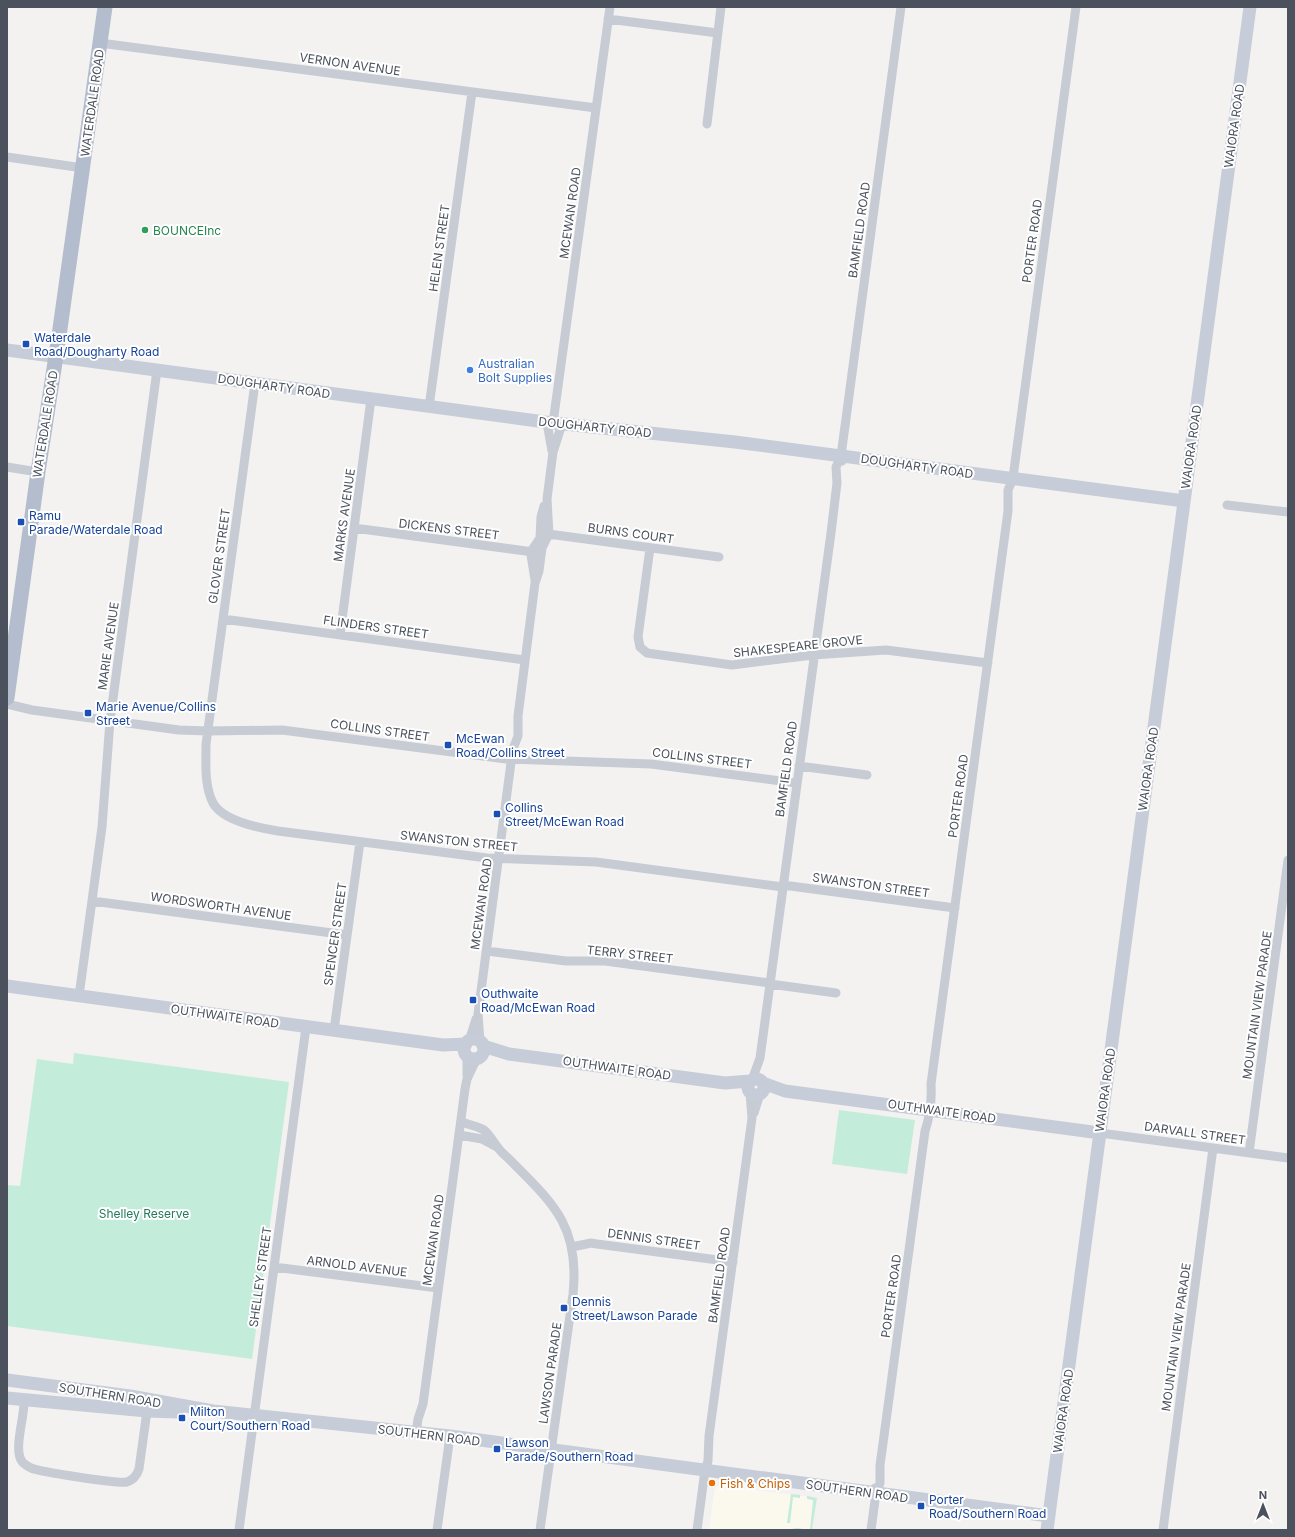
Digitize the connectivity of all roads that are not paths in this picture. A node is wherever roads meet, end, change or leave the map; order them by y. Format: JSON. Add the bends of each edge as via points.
{"nodes":[{"id":1,"x":105,"y":7,"type":"edge"},
{"id":2,"x":610,"y":7,"type":"edge"},
{"id":3,"x":721,"y":7,"type":"edge"},
{"id":4,"x":901,"y":7,"type":"edge"},
{"id":5,"x":1076,"y":7,"type":"edge"},
{"id":6,"x":1250,"y":7,"type":"edge"},
{"id":7,"x":608,"y":19,"type":"junction"},
{"id":8,"x":718,"y":33,"type":"junction"},
{"id":9,"x":100,"y":43,"type":"junction"},
{"id":10,"x":472,"y":92,"type":"junction"},
{"id":11,"x":596,"y":108,"type":"junction"},
{"id":12,"x":707,"y":124,"type":"dead end"},
{"id":13,"x":7,"y":158,"type":"edge"},
{"id":14,"x":83,"y":168,"type":"junction"},
{"id":15,"x":7,"y":350,"type":"edge"},
{"id":16,"x":56,"y":356,"type":"junction"},
{"id":17,"x":157,"y":370,"type":"junction"},
{"id":18,"x":254,"y":383,"type":"junction"},
{"id":19,"x":371,"y":399,"type":"junction"},
{"id":20,"x":429,"y":407,"type":"junction"},
{"id":21,"x":554,"y":423,"type":"junction"},
{"id":22,"x":553,"y":452,"type":"junction"},
{"id":23,"x":840,"y":456,"type":"junction"},
{"id":24,"x":7,"y":467,"type":"edge"},
{"id":25,"x":38,"y":472,"type":"junction"},
{"id":26,"x":1013,"y":479,"type":"junction"},
{"id":27,"x":1184,"y":501,"type":"junction"},
{"id":28,"x":1227,"y":505,"type":"dead end"},
{"id":29,"x":1288,"y":512,"type":"edge"},
{"id":30,"x":354,"y":528,"type":"junction"},
{"id":31,"x":545,"y":534,"type":"junction"},
{"id":32,"x":650,"y":548,"type":"junction"},
{"id":33,"x":536,"y":552,"type":"junction"},
{"id":34,"x":719,"y":557,"type":"dead end"},
{"id":35,"x":223,"y":619,"type":"junction"},
{"id":36,"x":340,"y":634,"type":"junction"},
{"id":37,"x":11,"y":638,"type":"edge"},
{"id":38,"x":813,"y":656,"type":"junction"},
{"id":39,"x":525,"y":660,"type":"junction"},
{"id":40,"x":988,"y":663,"type":"junction"},
{"id":41,"x":7,"y":698,"type":"edge"},
{"id":42,"x":7,"y":704,"type":"edge"},
{"id":43,"x":7,"y":709,"type":"edge"},
{"id":44,"x":32,"y":710,"type":"junction"},
{"id":45,"x":110,"y":721,"type":"junction"},
{"id":46,"x":208,"y":731,"type":"junction"},
{"id":47,"x":512,"y":759,"type":"junction"},
{"id":48,"x":799,"y":766,"type":"junction"},
{"id":49,"x":867,"y":775,"type":"dead end"},
{"id":50,"x":796,"y":783,"type":"junction"},
{"id":51,"x":360,"y":842,"type":"junction"},
{"id":52,"x":499,"y":859,"type":"junction"},
{"id":53,"x":1288,"y":860,"type":"edge"},
{"id":54,"x":783,"y":886,"type":"junction"},
{"id":55,"x":92,"y":901,"type":"junction"},
{"id":56,"x":955,"y":908,"type":"junction"},
{"id":57,"x":347,"y":935,"type":"junction"},
{"id":58,"x":487,"y":951,"type":"junction"},
{"id":59,"x":770,"y":983,"type":"junction"},
{"id":60,"x":7,"y":986,"type":"edge"},
{"id":61,"x":836,"y":993,"type":"dead end"},
{"id":62,"x":79,"y":996,"type":"junction"},
{"id":63,"x":306,"y":1026,"type":"junction"},
{"id":64,"x":334,"y":1030,"type":"junction"},
{"id":65,"x":474,"y":1049,"type":"junction"},
{"id":66,"x":756,"y":1087,"type":"junction"},
{"id":67,"x":928,"y":1109,"type":"junction"},
{"id":68,"x":461,"y":1122,"type":"junction"},
{"id":69,"x":1100,"y":1133,"type":"junction"},
{"id":70,"x":459,"y":1135,"type":"junction"},
{"id":71,"x":1213,"y":1148,"type":"junction"},
{"id":72,"x":499,"y":1149,"type":"junction"},
{"id":73,"x":1249,"y":1153,"type":"junction"},
{"id":74,"x":1288,"y":1158,"type":"edge"},
{"id":75,"x":572,"y":1247,"type":"junction"},
{"id":76,"x":732,"y":1262,"type":"junction"},
{"id":77,"x":274,"y":1267,"type":"junction"},
{"id":78,"x":438,"y":1288,"type":"junction"},
{"id":79,"x":7,"y":1380,"type":"edge"},
{"id":80,"x":7,"y":1398,"type":"edge"},
{"id":81,"x":24,"y":1400,"type":"junction"},
{"id":82,"x":147,"y":1410,"type":"junction"},
{"id":83,"x":213,"y":1411,"type":"junction"},
{"id":84,"x":253,"y":1416,"type":"junction"},
{"id":85,"x":419,"y":1433,"type":"junction"},
{"id":86,"x":450,"y":1436,"type":"junction"},
{"id":87,"x":552,"y":1450,"type":"junction"},
{"id":88,"x":705,"y":1470,"type":"junction"},
{"id":89,"x":876,"y":1493,"type":"junction"},
{"id":90,"x":1048,"y":1516,"type":"junction"},
{"id":91,"x":239,"y":1530,"type":"edge"},
{"id":92,"x":437,"y":1530,"type":"edge"},
{"id":93,"x":540,"y":1530,"type":"edge"},
{"id":94,"x":697,"y":1530,"type":"edge"},
{"id":95,"x":871,"y":1530,"type":"edge"},
{"id":96,"x":1047,"y":1530,"type":"edge"},
{"id":97,"x":1163,"y":1530,"type":"edge"}],
"edges":[{"from":1,"to":9,"type":"main road","name":"WATERDALE ROAD"},
{"from":2,"to":7,"type":"street","name":"MCEWAN ROAD"},
{"from":3,"to":8,"type":"street"},
{"from":4,"to":23,"type":"street","name":"BAMFIELD ROAD"},
{"from":5,"to":26,"type":"street","name":"PORTER ROAD"},
{"from":6,"to":27,"type":"main road","name":"WAIORA ROAD"},
{"from":7,"to":8,"type":"street"},
{"from":7,"to":11,"type":"street","name":"MCEWAN ROAD"},
{"from":8,"to":12,"type":"street"},
{"from":9,"to":10,"type":"street","name":"VERNON AVENUE"},
{"from":9,"to":14,"type":"main road","name":"WATERDALE ROAD"},
{"from":10,"to":11,"type":"street","name":"VERNON AVENUE"},
{"from":10,"to":20,"type":"street","name":"HELEN STREET"},
{"from":11,"to":21,"type":"street","name":"MCEWAN ROAD"},
{"from":13,"to":14,"type":"street"},
{"from":14,"to":16,"type":"main road","name":"WATERDALE ROAD"},
{"from":15,"to":16,"type":"main road","name":"DOUGHARTY ROAD"},
{"from":16,"to":17,"type":"main road","name":"DOUGHARTY ROAD"},
{"from":16,"to":25,"type":"main road","name":"WATERDALE ROAD"},
{"from":17,"to":18,"type":"main road","name":"DOUGHARTY ROAD"},
{"from":17,"to":45,"type":"street","name":"MARIE AVENUE"},
{"from":18,"to":19,"type":"main road","name":"DOUGHARTY ROAD"},
{"from":18,"to":35,"type":"street","name":"GLOVER STREET"},
{"from":19,"to":20,"type":"main road","name":"DOUGHARTY ROAD"},
{"from":19,"to":30,"type":"street","name":"MARKS AVENUE"},
{"from":20,"to":21,"type":"main road","name":"DOUGHARTY ROAD"},
{"from":21,"to":22,"type":"street","name":"MCEWAN ROAD"},
{"from":21,"to":22,"type":"street","name":"MCEWAN ROAD"},
{"from":21,"to":23,"type":"main road","name":"DOUGHARTY ROAD"},
{"from":22,"to":31,"type":"street","name":"MCEWAN ROAD","via":[[547,499],[541,517]]},
{"from":23,"to":26,"type":"main road","name":"DOUGHARTY ROAD"},
{"from":23,"to":38,"type":"street","name":"BAMFIELD ROAD","via":[[842,467],[836,483]]},
{"from":24,"to":25,"type":"street"},
{"from":25,"to":37,"type":"main road","name":"WATERDALE ROAD"},
{"from":26,"to":27,"type":"main road","name":"DOUGHARTY ROAD"},
{"from":26,"to":40,"type":"street","name":"PORTER ROAD","via":[[1015,491],[1008,511]]},
{"from":27,"to":69,"type":"main road","name":"WAIORA ROAD"},
{"from":28,"to":29,"type":"street"},
{"from":30,"to":33,"type":"street","name":"DICKENS STREET"},
{"from":30,"to":36,"type":"street","name":"MARKS AVENUE"},
{"from":31,"to":32,"type":"street","name":"BURNS COURT"},
{"from":31,"to":33,"type":"street","name":"MCEWAN ROAD"},
{"from":32,"to":34,"type":"street","name":"BURNS COURT"},
{"from":32,"to":38,"type":"street","name":"SHAKESPEARE GROVE","via":[[638,637],[643,650],[658,656],[727,665]]},
{"from":33,"to":39,"type":"street","name":"MCEWAN ROAD","via":[[539,571],[535,583]]},
{"from":35,"to":36,"type":"street","name":"FLINDERS STREET"},
{"from":35,"to":46,"type":"street","name":"GLOVER STREET"},
{"from":36,"to":39,"type":"street","name":"FLINDERS STREET"},
{"from":37,"to":41,"type":"main road","name":"WATERDALE ROAD"},
{"from":38,"to":40,"type":"street","name":"SHAKESPEARE GROVE","via":[[886,650]]},
{"from":38,"to":48,"type":"street","name":"BAMFIELD ROAD"},
{"from":39,"to":47,"type":"street","name":"MCEWAN ROAD","via":[[518,736]]},
{"from":40,"to":56,"type":"street","name":"PORTER ROAD"},
{"from":42,"to":44,"type":"street","name":"COLLINS STREET"},
{"from":43,"to":44,"type":"street","name":"COLLINS STREET"},
{"from":44,"to":45,"type":"street","name":"COLLINS STREET"},
{"from":45,"to":46,"type":"street","name":"COLLINS STREET"},
{"from":45,"to":55,"type":"street","name":"MARIE AVENUE","via":[[102,827]]},
{"from":46,"to":47,"type":"street","name":"COLLINS STREET","via":[[292,731]]},
{"from":46,"to":51,"type":"street","name":"SWANSTON STREET","via":[[207,779],[213,803],[220,810],[256,827]]},
{"from":47,"to":50,"type":"street","name":"COLLINS STREET","via":[[660,764]]},
{"from":47,"to":52,"type":"street","name":"MCEWAN ROAD"},
{"from":48,"to":49,"type":"street"},
{"from":48,"to":50,"type":"street","name":"BAMFIELD ROAD"},
{"from":50,"to":54,"type":"street","name":"BAMFIELD ROAD"},
{"from":51,"to":52,"type":"street","name":"SWANSTON STREET"},
{"from":51,"to":57,"type":"street","name":"SPENCER STREET"},
{"from":52,"to":54,"type":"street","name":"SWANSTON STREET","via":[[596,862]]},
{"from":52,"to":58,"type":"street","name":"MCEWAN ROAD"},
{"from":53,"to":73,"type":"street","name":"MOUNTAIN VIEW PARADE"},
{"from":54,"to":56,"type":"street","name":"SWANSTON STREET"},
{"from":54,"to":59,"type":"street","name":"BAMFIELD ROAD"},
{"from":55,"to":57,"type":"street","name":"WORDSWORTH AVENUE"},
{"from":55,"to":62,"type":"street","name":"MARIE AVENUE"},
{"from":56,"to":67,"type":"street","name":"PORTER ROAD"},
{"from":57,"to":64,"type":"street","name":"SPENCER STREET"},
{"from":58,"to":59,"type":"street","name":"TERRY STREET","via":[[566,961],[605,961]]},
{"from":58,"to":65,"type":"street","name":"MCEWAN ROAD"},
{"from":59,"to":61,"type":"street","name":"TERRY STREET"},
{"from":59,"to":66,"type":"street","name":"BAMFIELD ROAD"},
{"from":60,"to":62,"type":"main road","name":"OUTHWAITE ROAD"},
{"from":62,"to":63,"type":"main road","name":"OUTHWAITE ROAD"},
{"from":63,"to":64,"type":"main road","name":"OUTHWAITE ROAD"},
{"from":63,"to":77,"type":"street","name":"SHELLEY STREET"},
{"from":64,"to":65,"type":"main road","name":"OUTHWAITE ROAD"},
{"from":65,"to":66,"type":"main road","name":"OUTHWAITE ROAD"},
{"from":65,"to":68,"type":"street","name":"MCEWAN ROAD"},
{"from":66,"to":67,"type":"main road","name":"OUTHWAITE ROAD"},
{"from":66,"to":76,"type":"street","name":"BAMFIELD ROAD"},
{"from":67,"to":69,"type":"main road","name":"OUTHWAITE ROAD"},
{"from":67,"to":89,"type":"street","name":"PORTER ROAD","via":[[880,1465],[880,1483]]},
{"from":68,"to":70,"type":"street","name":"MCEWAN ROAD"},
{"from":68,"to":72,"type":"street","name":"LAWSON PARADE","via":[[483,1130]]},
{"from":69,"to":71,"type":"street","name":"DARVALL STREET"},
{"from":69,"to":90,"type":"main road","name":"WAIORA ROAD"},
{"from":70,"to":72,"type":"street","name":"LAWSON PARADE","via":[[482,1140]]},
{"from":70,"to":78,"type":"street","name":"MCEWAN ROAD"},
{"from":71,"to":73,"type":"street","name":"DARVALL STREET"},
{"from":71,"to":97,"type":"street","name":"MOUNTAIN VIEW PARADE"},
{"from":72,"to":75,"type":"street","name":"LAWSON PARADE","via":[[552,1204],[564,1224]]},
{"from":73,"to":74,"type":"street","name":"DARVALL STREET"},
{"from":75,"to":76,"type":"street","name":"DENNIS STREET","via":[[591,1243]]},
{"from":75,"to":87,"type":"street","name":"LAWSON PARADE","via":[[575,1271],[573,1294]]},
{"from":76,"to":88,"type":"street","name":"BAMFIELD ROAD"},
{"from":77,"to":78,"type":"street","name":"ARNOLD AVENUE"},
{"from":77,"to":84,"type":"street","name":"SHELLEY STREET"},
{"from":78,"to":85,"type":"street","name":"MCEWAN ROAD","via":[[423,1404],[418,1419]]},
{"from":79,"to":83,"type":"main road","name":"SOUTHERN ROAD","via":[[130,1396]]},
{"from":80,"to":81,"type":"main road","name":"SOUTHERN ROAD"},
{"from":81,"to":82,"type":"main road","name":"SOUTHERN ROAD"},
{"from":81,"to":82,"type":"street","via":[[19,1447],[24,1464],[45,1472],[118,1482],[131,1480],[140,1470]]},
{"from":82,"to":83,"type":"main road","name":"SOUTHERN ROAD"},
{"from":83,"to":84,"type":"main road","name":"SOUTHERN ROAD"},
{"from":84,"to":85,"type":"main road","name":"SOUTHERN ROAD"},
{"from":84,"to":91,"type":"street","name":"SHELLEY STREET"},
{"from":85,"to":86,"type":"main road","name":"SOUTHERN ROAD"},
{"from":86,"to":87,"type":"main road","name":"SOUTHERN ROAD"},
{"from":86,"to":92,"type":"street"},
{"from":87,"to":88,"type":"main road","name":"SOUTHERN ROAD"},
{"from":87,"to":93,"type":"street","name":"LAWSON PARADE"},
{"from":88,"to":89,"type":"main road","name":"SOUTHERN ROAD"},
{"from":88,"to":94,"type":"street","name":"BAMFIELD ROAD"},
{"from":89,"to":90,"type":"main road","name":"SOUTHERN ROAD"},
{"from":89,"to":95,"type":"street","name":"PORTER ROAD"},
{"from":90,"to":96,"type":"main road","name":"WAIORA ROAD"}]}
